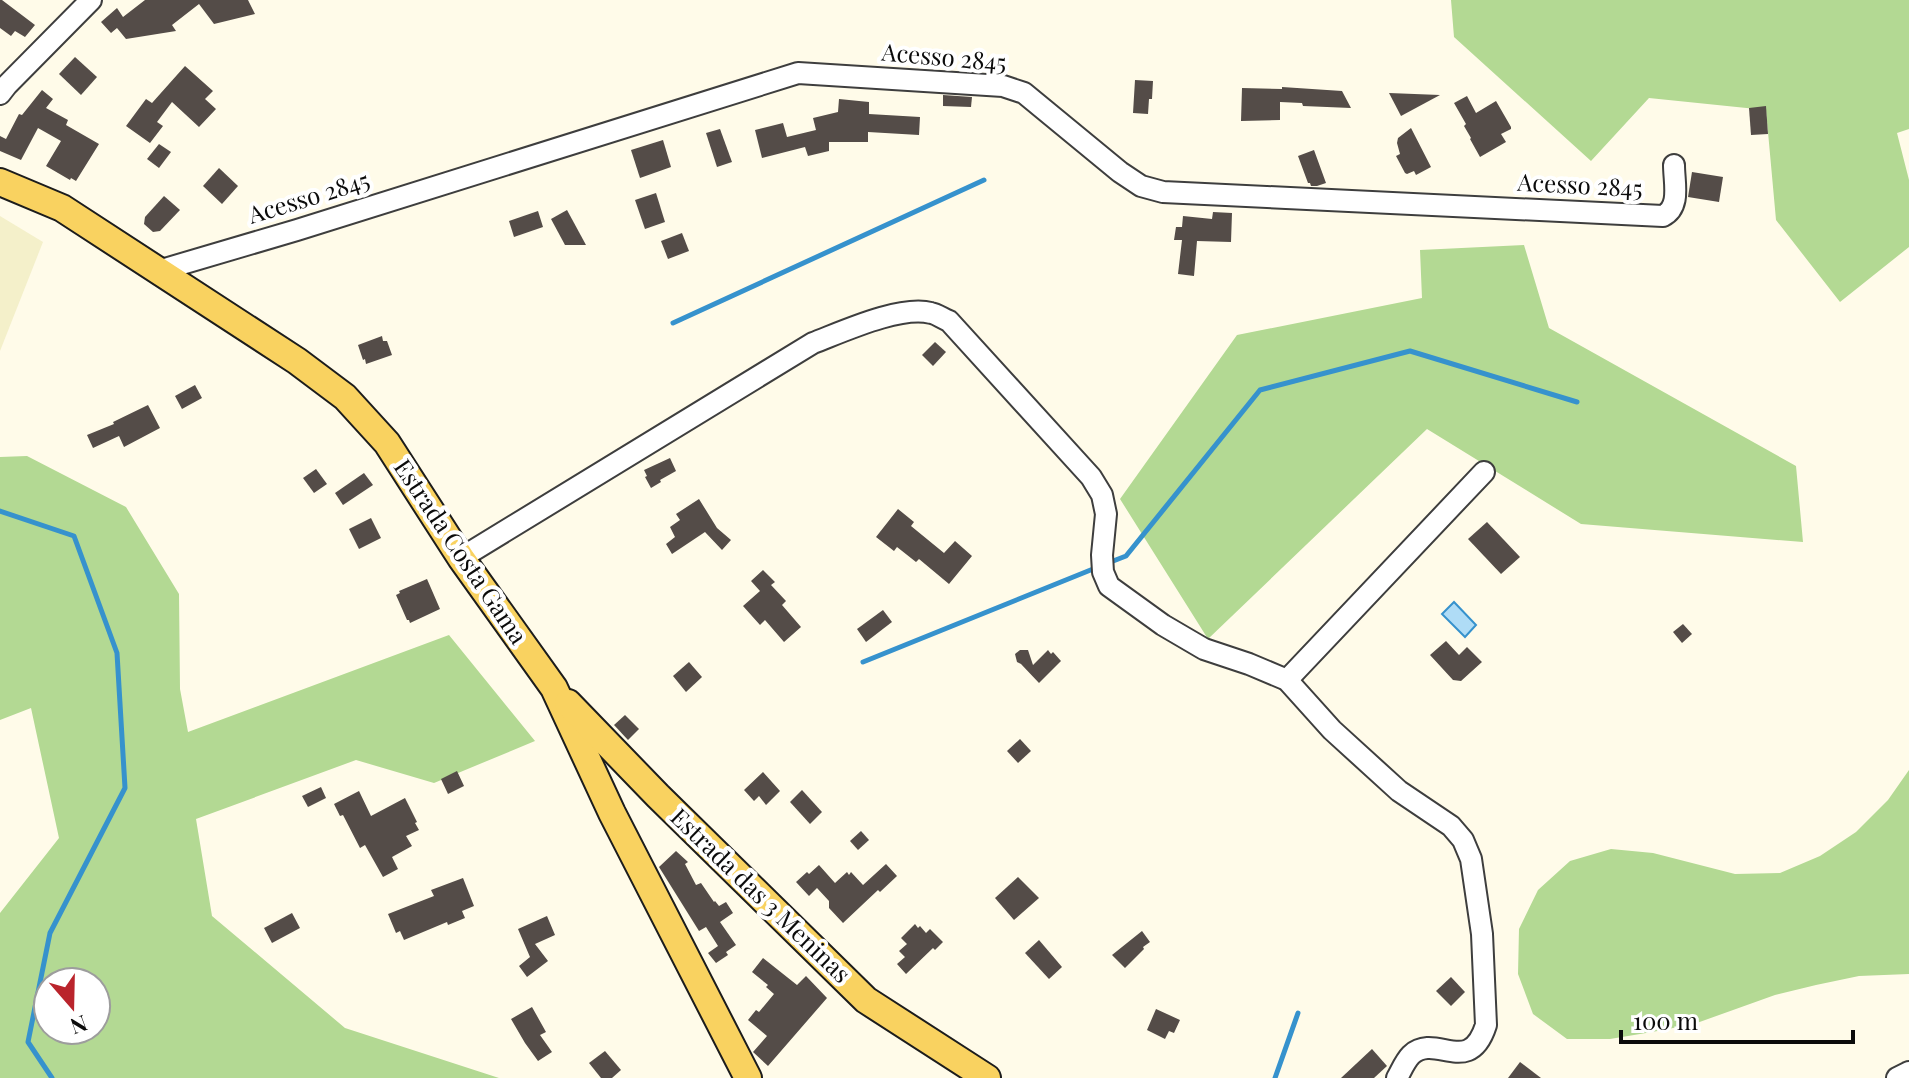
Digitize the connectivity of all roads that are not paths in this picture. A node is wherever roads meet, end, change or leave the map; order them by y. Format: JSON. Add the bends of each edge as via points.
{"nodes":[{"id":1,"x":91,"y":0,"type":"edge"},
{"id":2,"x":0,"y":94,"type":"edge"},
{"id":3,"x":1674,"y":165,"type":"dead end"},
{"id":4,"x":0,"y":182,"type":"edge"},
{"id":5,"x":158,"y":271,"type":"junction"},
{"id":6,"x":1484,"y":472,"type":"dead end"},
{"id":7,"x":461,"y":558,"type":"junction"},
{"id":8,"x":1287,"y":680,"type":"junction"},
{"id":9,"x":554,"y":688,"type":"junction"},
{"id":10,"x":658,"y":796,"type":"junction"},
{"id":11,"x":612,"y":813,"type":"junction"},
{"id":12,"x":1909,"y":1072,"type":"edge"},
{"id":13,"x":748,"y":1078,"type":"edge"},
{"id":14,"x":987,"y":1078,"type":"edge"},
{"id":15,"x":1397,"y":1078,"type":"edge"},
{"id":16,"x":1897,"y":1078,"type":"edge"}],
"edges":[{"from":1,"to":2,"type":"street"},
{"from":3,"to":5,"type":"street","name":"Acesso 2845","via":[[1675,203],[1663,216],[1163,192],[1130,179],[1024,93],[1003,86],[798,73]]},
{"from":4,"to":5,"type":"main road","name":"Estrada Costa Gama","via":[[62,208]]},
{"from":5,"to":7,"type":"main road","name":"Estrada Costa Gama","via":[[345,397],[387,443]]},
{"from":6,"to":8,"type":"street"},
{"from":7,"to":8,"type":"street","via":[[813,343],[866,322],[931,313],[949,321],[1091,477],[1106,514],[1102,555],[1109,586],[1204,649]]},
{"from":7,"to":9,"type":"main road","name":"Estrada Costa Gama"},
{"from":8,"to":15,"type":"street","via":[[1399,791],[1451,826],[1471,859],[1482,934],[1482,1039],[1473,1050],[1417,1051]]},
{"from":9,"to":10,"type":"main road","name":"Estrada das 3 Meninas"},
{"from":9,"to":11,"type":"main road","name":"Estrada Costa Gama"},
{"from":10,"to":11,"type":"main road"},
{"from":10,"to":14,"type":"main road","name":"Estrada das 3 Meninas","via":[[866,1000]]},
{"from":11,"to":13,"type":"main road","name":"Estrada Costa Gama"},
{"from":12,"to":16,"type":"street"}]}
